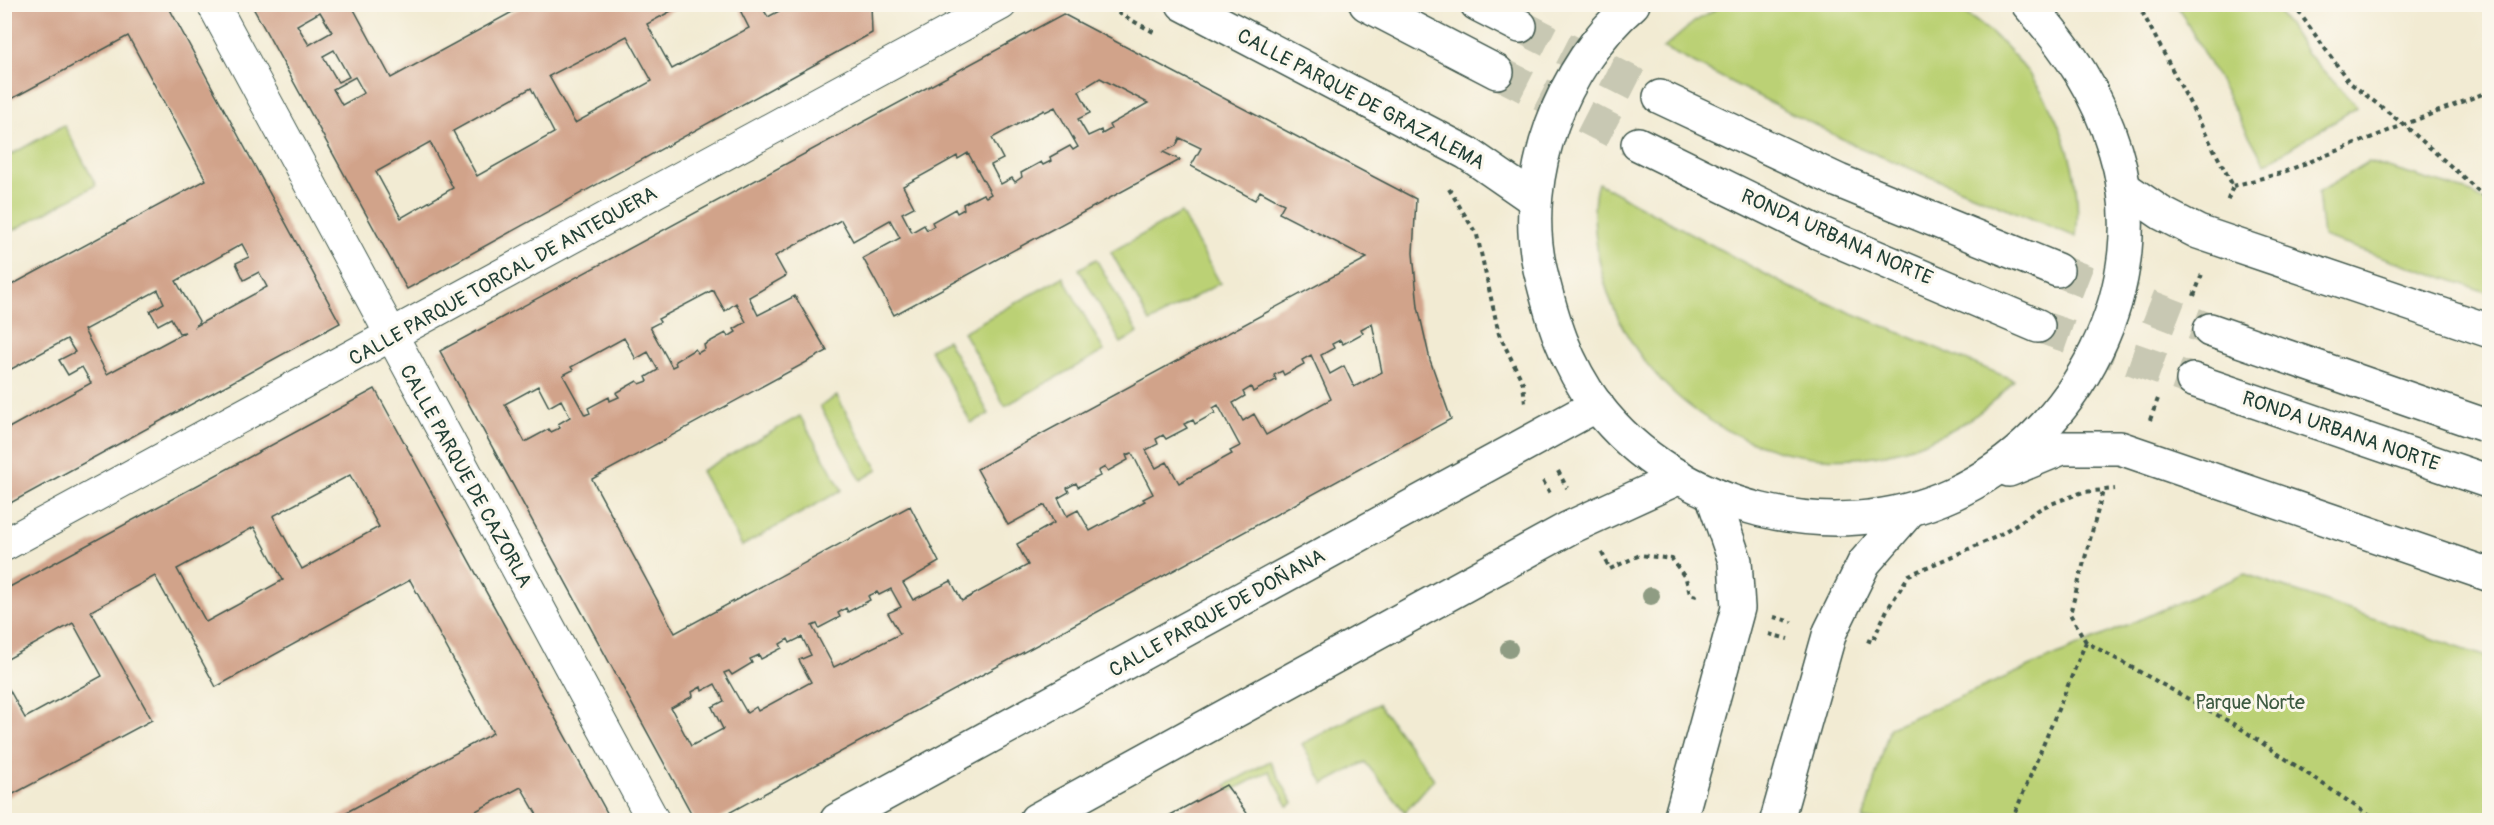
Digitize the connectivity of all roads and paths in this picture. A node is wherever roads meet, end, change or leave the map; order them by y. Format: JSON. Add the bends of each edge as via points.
{"nodes":[{"id":1,"x":213,"y":4,"type":"edge"},
{"id":2,"x":1000,"y":4,"type":"edge"},
{"id":3,"x":1183,"y":4,"type":"edge"},
{"id":4,"x":1366,"y":4,"type":"edge"},
{"id":5,"x":1477,"y":4,"type":"edge"},
{"id":6,"x":1633,"y":4,"type":"edge"},
{"id":7,"x":2028,"y":4,"type":"edge"},
{"id":8,"x":2138,"y":4,"type":"edge"},
{"id":9,"x":2293,"y":4,"type":"edge"},
{"id":10,"x":1520,"y":26,"type":"tunnel mouth"},
{"id":11,"x":1497,"y":72,"type":"tunnel mouth"},
{"id":12,"x":2490,"y":91,"type":"edge"},
{"id":13,"x":1660,"y":97,"type":"tunnel mouth"},
{"id":14,"x":2402,"y":123,"type":"junction"},
{"id":15,"x":1638,"y":144,"type":"tunnel mouth"},
{"id":16,"x":2123,"y":187,"type":"junction"},
{"id":17,"x":1535,"y":200,"type":"junction"},
{"id":18,"x":2490,"y":201,"type":"edge"},
{"id":19,"x":2057,"y":270,"type":"tunnel mouth"},
{"id":20,"x":2038,"y":326,"type":"tunnel mouth"},
{"id":21,"x":2210,"y":330,"type":"tunnel mouth"},
{"id":22,"x":2490,"y":332,"type":"edge"},
{"id":23,"x":391,"y":337,"type":"junction"},
{"id":24,"x":2193,"y":380,"type":"tunnel mouth"},
{"id":25,"x":1597,"y":405,"type":"junction"},
{"id":26,"x":2490,"y":427,"type":"edge"},
{"id":27,"x":1680,"y":477,"type":"junction"},
{"id":28,"x":2107,"y":480,"type":"dead end"},
{"id":29,"x":2490,"y":482,"type":"edge"},
{"id":30,"x":1712,"y":494,"type":"junction"},
{"id":31,"x":1952,"y":494,"type":"junction"},
{"id":32,"x":1910,"y":510,"type":"junction"},
{"id":33,"x":4,"y":546,"type":"edge"},
{"id":34,"x":2490,"y":575,"type":"edge"},
{"id":35,"x":1758,"y":631,"type":"dead end"},
{"id":36,"x":1797,"y":641,"type":"dead end"},
{"id":37,"x":2086,"y":642,"type":"junction"},
{"id":38,"x":653,"y":820,"type":"edge"},
{"id":39,"x":837,"y":820,"type":"edge"},
{"id":40,"x":1036,"y":820,"type":"edge"},
{"id":41,"x":1680,"y":820,"type":"edge"},
{"id":42,"x":1777,"y":820,"type":"edge"},
{"id":43,"x":2012,"y":820,"type":"edge"},
{"id":44,"x":2376,"y":820,"type":"edge"}],
"edges":[{"from":1,"to":23,"type":"street","name":"CALLE PARQUE DE CAZORLA"},
{"from":2,"to":23,"type":"street","name":"CALLE PARQUE TORCAL DE ANTEQUERA"},
{"from":3,"to":17,"type":"main road","name":"CALLE PARQUE DE GRAZALEMA","via":[[1467,153]]},
{"from":4,"to":11,"type":"main road"},
{"from":5,"to":10,"type":"main road"},
{"from":6,"to":17,"type":"main road","via":[[1598,41],[1578,70],[1558,111]]},
{"from":7,"to":16,"type":"main road","via":[[2084,74],[2116,152]]},
{"from":8,"to":14,"type":"path","via":[[2233,186],[2281,173]]},
{"from":9,"to":14,"type":"path","via":[[2349,82]]},
{"from":12,"to":14,"type":"path"},
{"from":13,"to":19,"type":"main road","via":[[1839,182]]},
{"from":14,"to":18,"type":"path"},
{"from":15,"to":20,"type":"main road","name":"RONDA URBANA NORTE","via":[[1815,231]]},
{"from":16,"to":22,"type":"main road","via":[[2161,213],[2207,235]]},
{"from":16,"to":31,"type":"main road","via":[[2125,248],[2118,293],[2104,335],[2084,374],[2058,412],[2024,446]]},
{"from":17,"to":25,"type":"main road","via":[[1535,246],[1554,327]]},
{"from":21,"to":26,"type":"main road"},
{"from":23,"to":33,"type":"street","name":"CALLE PARQUE TORCAL DE ANTEQUERA"},
{"from":23,"to":38,"type":"street","name":"CALLE PARQUE DE CAZORLA"},
{"from":24,"to":29,"type":"main road","name":"RONDA URBANA NORTE"},
{"from":25,"to":27,"type":"main road","via":[[1627,438]]},
{"from":25,"to":39,"type":"main road","name":"CALLE PARQUE DE DOÑANA"},
{"from":27,"to":30,"type":"main road"},
{"from":27,"to":40,"type":"main road","via":[[1569,528]]},
{"from":28,"to":37,"type":"path","via":[[2070,614]]},
{"from":30,"to":32,"type":"main road","via":[[1780,515],[1825,519]]},
{"from":30,"to":41,"type":"main road","via":[[1735,561],[1738,608]]},
{"from":31,"to":32,"type":"main road"},
{"from":31,"to":34,"type":"main road","via":[[2062,448],[2120,448]]},
{"from":32,"to":42,"type":"main road","via":[[1864,563],[1830,632]]},
{"from":35,"to":36,"type":"path"},
{"from":37,"to":43,"type":"path"},
{"from":37,"to":44,"type":"path","via":[[2237,726]]}]}
